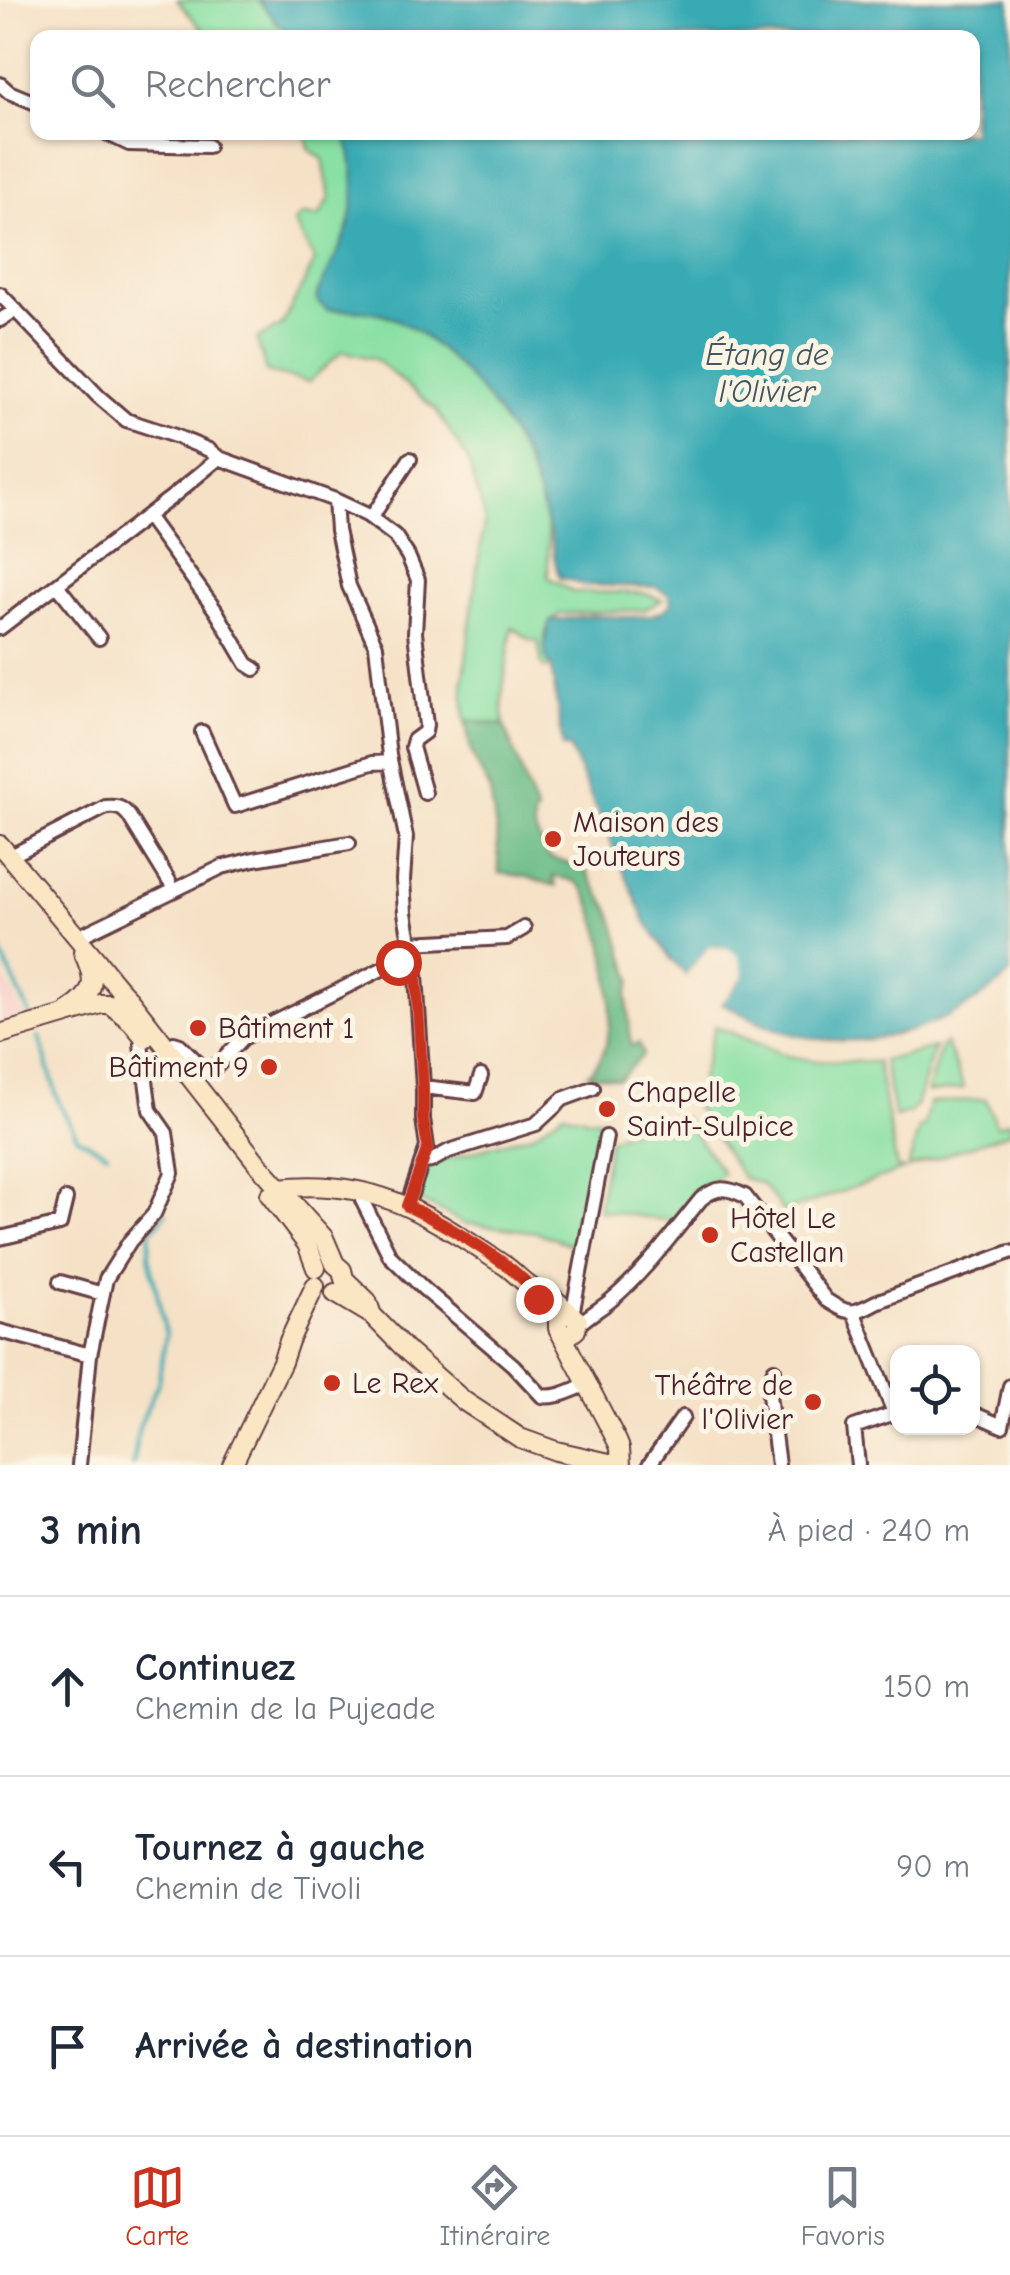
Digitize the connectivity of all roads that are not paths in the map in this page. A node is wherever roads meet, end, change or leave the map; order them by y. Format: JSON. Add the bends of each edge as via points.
{"nodes":[{"id":1,"x":0,"y":84,"type":"edge"},
{"id":2,"x":30,"y":101,"type":"edge"},
{"id":3,"x":121,"y":140,"type":"edge"},
{"id":4,"x":208,"y":146,"type":"dead end"},
{"id":5,"x":0,"y":294,"type":"edge"},
{"id":6,"x":16,"y":310,"type":"junction"},
{"id":7,"x":0,"y":320,"type":"edge"},
{"id":8,"x":219,"y":458,"type":"junction"},
{"id":9,"x":410,"y":460,"type":"dead end"},
{"id":10,"x":335,"y":500,"type":"junction"},
{"id":11,"x":147,"y":516,"type":"junction"},
{"id":12,"x":371,"y":518,"type":"junction"},
{"id":13,"x":57,"y":584,"type":"junction"},
{"id":14,"x":0,"y":628,"type":"edge"},
{"id":15,"x":99,"y":638,"type":"dead end"},
{"id":16,"x":255,"y":669,"type":"dead end"},
{"id":17,"x":202,"y":732,"type":"dead end"},
{"id":18,"x":390,"y":762,"type":"junction"},
{"id":19,"x":424,"y":792,"type":"dead end"},
{"id":20,"x":348,"y":843,"type":"dead end"},
{"id":21,"x":4,"y":851,"type":"edge"},
{"id":22,"x":169,"y":880,"type":"dead end"},
{"id":23,"x":524,"y":928,"type":"dead end"},
{"id":24,"x":78,"y":940,"type":"junction"},
{"id":25,"x":412,"y":950,"type":"junction"},
{"id":26,"x":103,"y":992,"type":"junction"},
{"id":27,"x":0,"y":1034,"type":"edge"},
{"id":28,"x":146,"y":1038,"type":"junction"},
{"id":29,"x":166,"y":1047,"type":"junction"},
{"id":30,"x":481,"y":1076,"type":"dead end"},
{"id":31,"x":423,"y":1087,"type":"junction"},
{"id":32,"x":593,"y":1088,"type":"dead end"},
{"id":33,"x":606,"y":1137,"type":"dead end"},
{"id":34,"x":424,"y":1162,"type":"junction"},
{"id":35,"x":278,"y":1188,"type":"junction"},
{"id":36,"x":365,"y":1192,"type":"junction"},
{"id":37,"x":66,"y":1199,"type":"dead end"},
{"id":38,"x":407,"y":1206,"type":"junction"},
{"id":39,"x":0,"y":1238,"type":"edge"},
{"id":40,"x":1010,"y":1252,"type":"edge"},
{"id":41,"x":329,"y":1281,"type":"junction"},
{"id":42,"x":60,"y":1282,"type":"dead end"},
{"id":43,"x":103,"y":1294,"type":"junction"},
{"id":44,"x":849,"y":1312,"type":"junction"},
{"id":45,"x":569,"y":1323,"type":"junction"},
{"id":46,"x":0,"y":1331,"type":"edge"},
{"id":47,"x":90,"y":1355,"type":"junction"},
{"id":48,"x":774,"y":1370,"type":"dead end"},
{"id":49,"x":588,"y":1384,"type":"junction"},
{"id":50,"x":1010,"y":1386,"type":"edge"},
{"id":51,"x":890,"y":1400,"type":"edge"},
{"id":52,"x":890,"y":1415,"type":"edge"},
{"id":53,"x":980,"y":1416,"type":"edge"},
{"id":54,"x":682,"y":1417,"type":"dead end"},
{"id":55,"x":79,"y":1465,"type":"edge"},
{"id":56,"x":232,"y":1465,"type":"edge"},
{"id":57,"x":620,"y":1465,"type":"edge"},
{"id":58,"x":649,"y":1465,"type":"edge"},
{"id":59,"x":778,"y":1465,"type":"edge"},
{"id":60,"x":858,"y":1465,"type":"edge"}],
"edges":[{"from":1,"to":2,"type":"street"},
{"from":3,"to":4,"type":"street"},
{"from":5,"to":6,"type":"street"},
{"from":6,"to":7,"type":"street"},
{"from":6,"to":8,"type":"street","via":[[126,420]]},
{"from":8,"to":10,"type":"street"},
{"from":8,"to":11,"type":"street"},
{"from":9,"to":12,"type":"street"},
{"from":10,"to":12,"type":"street"},
{"from":10,"to":18,"type":"street","via":[[349,586],[376,646]]},
{"from":11,"to":13,"type":"street"},
{"from":11,"to":16,"type":"street"},
{"from":12,"to":19,"type":"street","via":[[395,536],[418,580],[426,725],[412,746]]},
{"from":13,"to":14,"type":"street"},
{"from":13,"to":15,"type":"street"},
{"from":17,"to":18,"type":"street","via":[[235,806]]},
{"from":18,"to":25,"type":"street","via":[[406,837],[403,880]]},
{"from":20,"to":24,"type":"street","via":[[222,867]]},
{"from":21,"to":22,"type":"street","via":[[113,806],[129,816]]},
{"from":21,"to":24,"type":"main road"},
{"from":23,"to":25,"type":"street","via":[[506,938]]},
{"from":24,"to":26,"type":"main road"},
{"from":25,"to":29,"type":"street","via":[[243,1038],[217,1066],[203,1068],[180,1045]]},
{"from":25,"to":31,"type":"street"},
{"from":26,"to":27,"type":"main road","via":[[60,1016]]},
{"from":26,"to":28,"type":"main road"},
{"from":26,"to":29,"type":"main road","via":[[130,1000]]},
{"from":28,"to":41,"type":"main road","via":[[298,1231]]},
{"from":28,"to":43,"type":"street","via":[[141,1044],[150,1110],[166,1134],[172,1174]]},
{"from":29,"to":35,"type":"main road"},
{"from":30,"to":31,"type":"street","via":[[476,1092]]},
{"from":31,"to":34,"type":"street"},
{"from":32,"to":34,"type":"street","via":[[563,1100],[536,1124]]},
{"from":33,"to":45,"type":"street"},
{"from":34,"to":38,"type":"street"},
{"from":35,"to":36,"type":"main road"},
{"from":35,"to":41,"type":"main road","via":[[324,1238]]},
{"from":36,"to":38,"type":"main road"},
{"from":36,"to":49,"type":"street","via":[[362,1200],[390,1256],[542,1396]]},
{"from":37,"to":39,"type":"street","via":[[60,1224]]},
{"from":38,"to":45,"type":"main road","via":[[545,1292]]},
{"from":40,"to":44,"type":"street"},
{"from":41,"to":56,"type":"main road","via":[[289,1341]]},
{"from":41,"to":57,"type":"main road","via":[[367,1301],[408,1352],[520,1438]]},
{"from":42,"to":43,"type":"street"},
{"from":43,"to":47,"type":"street"},
{"from":44,"to":45,"type":"street","via":[[826,1300],[745,1196],[722,1188],[702,1199],[612,1300]]},
{"from":44,"to":51,"type":"street"},
{"from":45,"to":49,"type":"main road"},
{"from":46,"to":47,"type":"street"},
{"from":47,"to":55,"type":"street"},
{"from":48,"to":59,"type":"street","via":[[768,1387]]},
{"from":49,"to":57,"type":"main road","via":[[620,1448]]},
{"from":50,"to":53,"type":"street","via":[[1002,1426]]},
{"from":52,"to":60,"type":"street","via":[[854,1428]]},
{"from":54,"to":58,"type":"street"}]}
